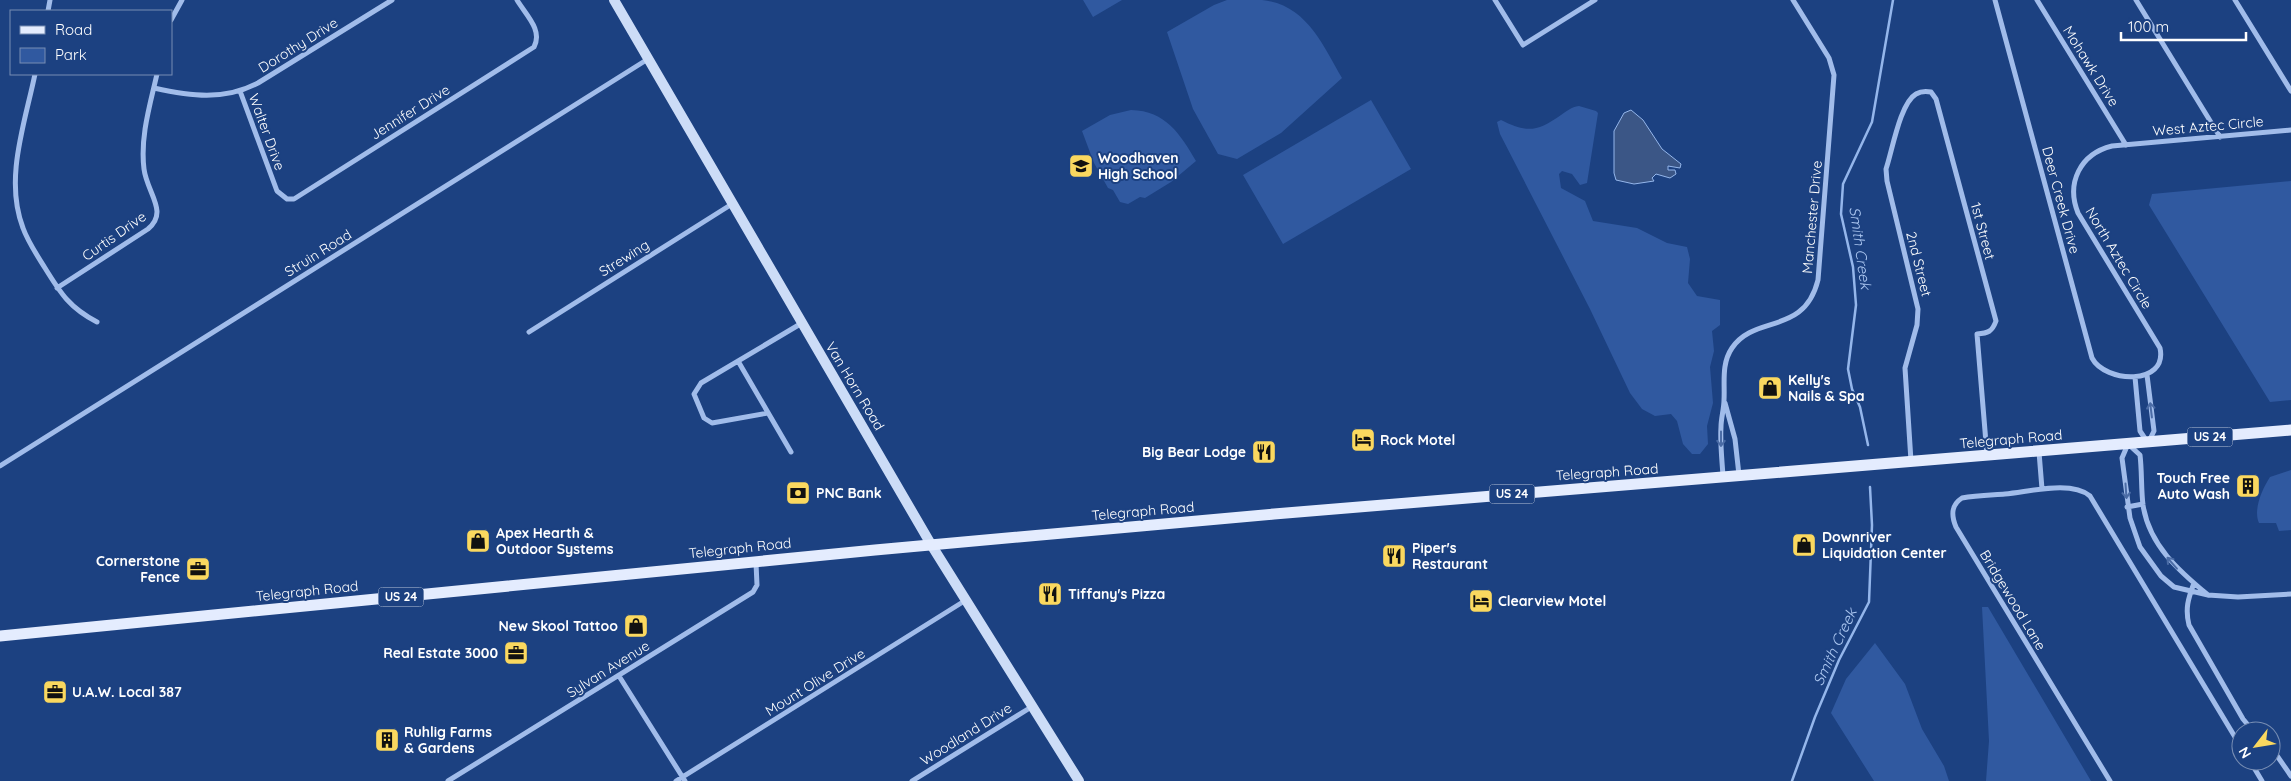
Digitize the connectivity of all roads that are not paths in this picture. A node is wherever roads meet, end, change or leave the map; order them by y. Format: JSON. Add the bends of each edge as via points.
{"nodes":[{"id":1,"x":182,"y":0,"type":"edge"},
{"id":2,"x":392,"y":0,"type":"edge"},
{"id":3,"x":517,"y":0,"type":"edge"},
{"id":4,"x":614,"y":0,"type":"edge"},
{"id":5,"x":1495,"y":0,"type":"edge"},
{"id":6,"x":1595,"y":0,"type":"edge"},
{"id":7,"x":1794,"y":0,"type":"edge"},
{"id":8,"x":1996,"y":0,"type":"edge"},
{"id":9,"x":2036,"y":0,"type":"edge"},
{"id":10,"x":2136,"y":0,"type":"edge"},
{"id":11,"x":2235,"y":0,"type":"edge"},
{"id":12,"x":172,"y":18,"type":"edge"},
{"id":13,"x":648,"y":59,"type":"junction"},
{"id":14,"x":35,"y":75,"type":"edge"},
{"id":15,"x":157,"y":75,"type":"edge"},
{"id":16,"x":154,"y":88,"type":"junction"},
{"id":17,"x":240,"y":91,"type":"junction"},
{"id":18,"x":2291,"y":91,"type":"edge"},
{"id":19,"x":2291,"y":130,"type":"edge"},
{"id":20,"x":2220,"y":137,"type":"junction"},
{"id":21,"x":2126,"y":145,"type":"junction"},
{"id":22,"x":1889,"y":161,"type":"joint"},
{"id":23,"x":291,"y":199,"type":"joint"},
{"id":24,"x":732,"y":204,"type":"junction"},
{"id":25,"x":57,"y":288,"type":"junction"},
{"id":26,"x":97,"y":322,"type":"dead end"},
{"id":27,"x":802,"y":323,"type":"junction"},
{"id":28,"x":529,"y":332,"type":"dead end"},
{"id":29,"x":738,"y":361,"type":"junction"},
{"id":30,"x":2147,"y":375,"type":"junction"},
{"id":31,"x":2135,"y":377,"type":"junction"},
{"id":32,"x":1724,"y":400,"type":"junction"},
{"id":33,"x":768,"y":413,"type":"junction"},
{"id":34,"x":2291,"y":430,"type":"edge"},
{"id":35,"x":2148,"y":443,"type":"junction"},
{"id":36,"x":2128,"y":444,"type":"junction"},
{"id":37,"x":791,"y":452,"type":"dead end"},
{"id":38,"x":2039,"y":452,"type":"junction"},
{"id":39,"x":1987,"y":456,"type":"junction"},
{"id":40,"x":1911,"y":462,"type":"junction"},
{"id":41,"x":0,"y":466,"type":"edge"},
{"id":42,"x":1739,"y":476,"type":"junction"},
{"id":43,"x":1723,"y":478,"type":"junction"},
{"id":44,"x":2042,"y":489,"type":"junction"},
{"id":45,"x":2143,"y":504,"type":"junction"},
{"id":46,"x":2128,"y":507,"type":"junction"},
{"id":47,"x":932,"y":546,"type":"junction"},
{"id":48,"x":756,"y":562,"type":"junction"},
{"id":49,"x":2194,"y":583,"type":"junction"},
{"id":50,"x":2191,"y":592,"type":"junction"},
{"id":51,"x":2291,"y":594,"type":"edge"},
{"id":52,"x":2208,"y":596,"type":"junction"},
{"id":53,"x":966,"y":600,"type":"junction"},
{"id":54,"x":0,"y":636,"type":"edge"},
{"id":55,"x":619,"y":676,"type":"junction"},
{"id":56,"x":1033,"y":706,"type":"junction"},
{"id":57,"x":2245,"y":721,"type":"edge"},
{"id":58,"x":2231,"y":730,"type":"edge"},
{"id":59,"x":2281,"y":762,"type":"edge"},
{"id":60,"x":2291,"y":776,"type":"edge"},
{"id":61,"x":684,"y":779,"type":"edge"},
{"id":62,"x":448,"y":781,"type":"edge"},
{"id":63,"x":676,"y":781,"type":"edge"},
{"id":64,"x":912,"y":781,"type":"edge"},
{"id":65,"x":1079,"y":781,"type":"edge"},
{"id":66,"x":2110,"y":781,"type":"edge"}],
"edges":[{"from":1,"to":12,"type":"street"},
{"from":2,"to":17,"type":"street","name":"Dorothy Drive"},
{"from":3,"to":23,"type":"street","name":"Jennifer Drive","via":[[536,29],[538,41],[529,51],[313,186],[299,198]]},
{"from":4,"to":13,"type":"main road","name":"Van Horn Road"},
{"from":5,"to":6,"type":"street","via":[[1523,46]]},
{"from":7,"to":32,"type":"street","name":"Manchester Drive","via":[[1829,58],[1834,75],[1818,280],[1813,295],[1800,312],[1788,320],[1748,334],[1732,348],[1724,371]]},
{"from":8,"to":31,"type":"street","name":"Deer Creek Drive","via":[[2092,358],[2106,371]]},
{"from":9,"to":21,"type":"street","name":"Mohawk Drive"},
{"from":10,"to":20,"type":"street"},
{"from":11,"to":18,"type":"street"},
{"from":13,"to":24,"type":"main road","name":"Van Horn Road"},
{"from":13,"to":41,"type":"street","name":"Struin Road"},
{"from":14,"to":25,"type":"street","via":[[16,164],[15,190],[23,230]]},
{"from":15,"to":16,"type":"street","name":"Curtis Drive"},
{"from":16,"to":17,"type":"street","name":"Walter Drive","via":[[205,96]]},
{"from":16,"to":25,"type":"street","name":"Curtis Drive","via":[[142,155],[147,183],[158,211],[157,220]]},
{"from":17,"to":23,"type":"street","name":"Walter Drive","via":[[277,191]]},
{"from":19,"to":20,"type":"street","name":"West Aztec Circle"},
{"from":20,"to":21,"type":"street","name":"West Aztec Circle"},
{"from":21,"to":30,"type":"street","name":"North Aztec Circle","via":[[2103,148],[2088,157],[2076,173],[2073,195],[2078,213],[2160,348],[2160,363]]},
{"from":22,"to":39,"type":"street","name":"1st Street","via":[[1907,103],[1916,93],[1931,92],[1936,99],[1996,321],[1988,333],[1977,334]]},
{"from":22,"to":40,"type":"street","name":"2nd Street","via":[[1887,181],[1918,309],[1905,368]]},
{"from":24,"to":27,"type":"main road","name":"Van Horn Road"},
{"from":24,"to":28,"type":"street","name":"Strewing"},
{"from":25,"to":26,"type":"street","via":[[81,314]]},
{"from":27,"to":29,"type":"street"},
{"from":27,"to":47,"type":"main road","name":"Van Horn Road"},
{"from":29,"to":33,"type":"street"},
{"from":29,"to":33,"type":"street","via":[[696,389],[694,398],[704,418],[715,423]]},
{"from":30,"to":31,"type":"street","name":"Deer Creek Drive"},
{"from":35,"to":30,"type":"street","one_way":true,"via":[[2154,431]]},
{"from":31,"to":35,"type":"street","via":[[2140,431]]},
{"from":32,"to":42,"type":"street","name":"Manchester Drive","via":[[1735,439]]},
{"from":32,"to":43,"type":"street","name":"Manchester Drive","one_way":true,"via":[[1721,426]]},
{"from":33,"to":37,"type":"street"},
{"from":34,"to":35,"type":"main road","name":"Telegraph Road","number":"US 24"},
{"from":35,"to":36,"type":"main road","name":"Telegraph Road","number":"US 24"},
{"from":36,"to":38,"type":"main road","name":"Telegraph Road","number":"US 24"},
{"from":36,"to":45,"type":"street","via":[[2140,454]]},
{"from":36,"to":46,"type":"street","one_way":true,"via":[[2122,458]]},
{"from":38,"to":39,"type":"main road","name":"Telegraph Road","number":"US 24"},
{"from":38,"to":44,"type":"street"},
{"from":39,"to":40,"type":"main road","name":"Telegraph Road","number":"US 24"},
{"from":40,"to":42,"type":"main road","name":"Telegraph Road","number":"US 24"},
{"from":42,"to":43,"type":"main road","name":"Telegraph Road","number":"US 24"},
{"from":43,"to":47,"type":"main road","name":"Telegraph Road","number":"US 24","via":[[1274,514]]},
{"from":44,"to":58,"type":"street","name":"Bridgewood Lane","via":[[2079,490],[2086,492],[2094,501]]},
{"from":44,"to":66,"type":"street","name":"Bridgewood Lane","via":[[1962,498],[1954,506],[1953,521]]},
{"from":45,"to":46,"type":"street"},
{"from":49,"to":45,"type":"street","one_way":true,"via":[[2175,567],[2159,545],[2150,529]]},
{"from":46,"to":50,"type":"street","via":[[2140,547],[2150,562],[2174,587]]},
{"from":47,"to":48,"type":"main road","name":"Telegraph Road","number":"US 24"},
{"from":47,"to":53,"type":"main road","name":"Van Horn Road"},
{"from":48,"to":54,"type":"main road","name":"Telegraph Road","number":"US 24"},
{"from":48,"to":55,"type":"street","name":"Sylvan Avenue","via":[[757,585],[753,592]]},
{"from":49,"to":50,"type":"street"},
{"from":49,"to":52,"type":"street"},
{"from":50,"to":52,"type":"street"},
{"from":50,"to":57,"type":"street","via":[[2186,612],[2193,634]]},
{"from":51,"to":52,"type":"street"},
{"from":53,"to":56,"type":"main road","name":"Van Horn Road"},
{"from":53,"to":61,"type":"street","name":"Mount Olive Drive"},
{"from":55,"to":61,"type":"street"},
{"from":55,"to":62,"type":"street","name":"Sylvan Avenue"},
{"from":56,"to":64,"type":"street","name":"Woodland Drive"},
{"from":56,"to":65,"type":"main road","name":"Van Horn Road"},
{"from":59,"to":60,"type":"street"},
{"from":61,"to":63,"type":"street","name":"Mount Olive Drive"}]}
